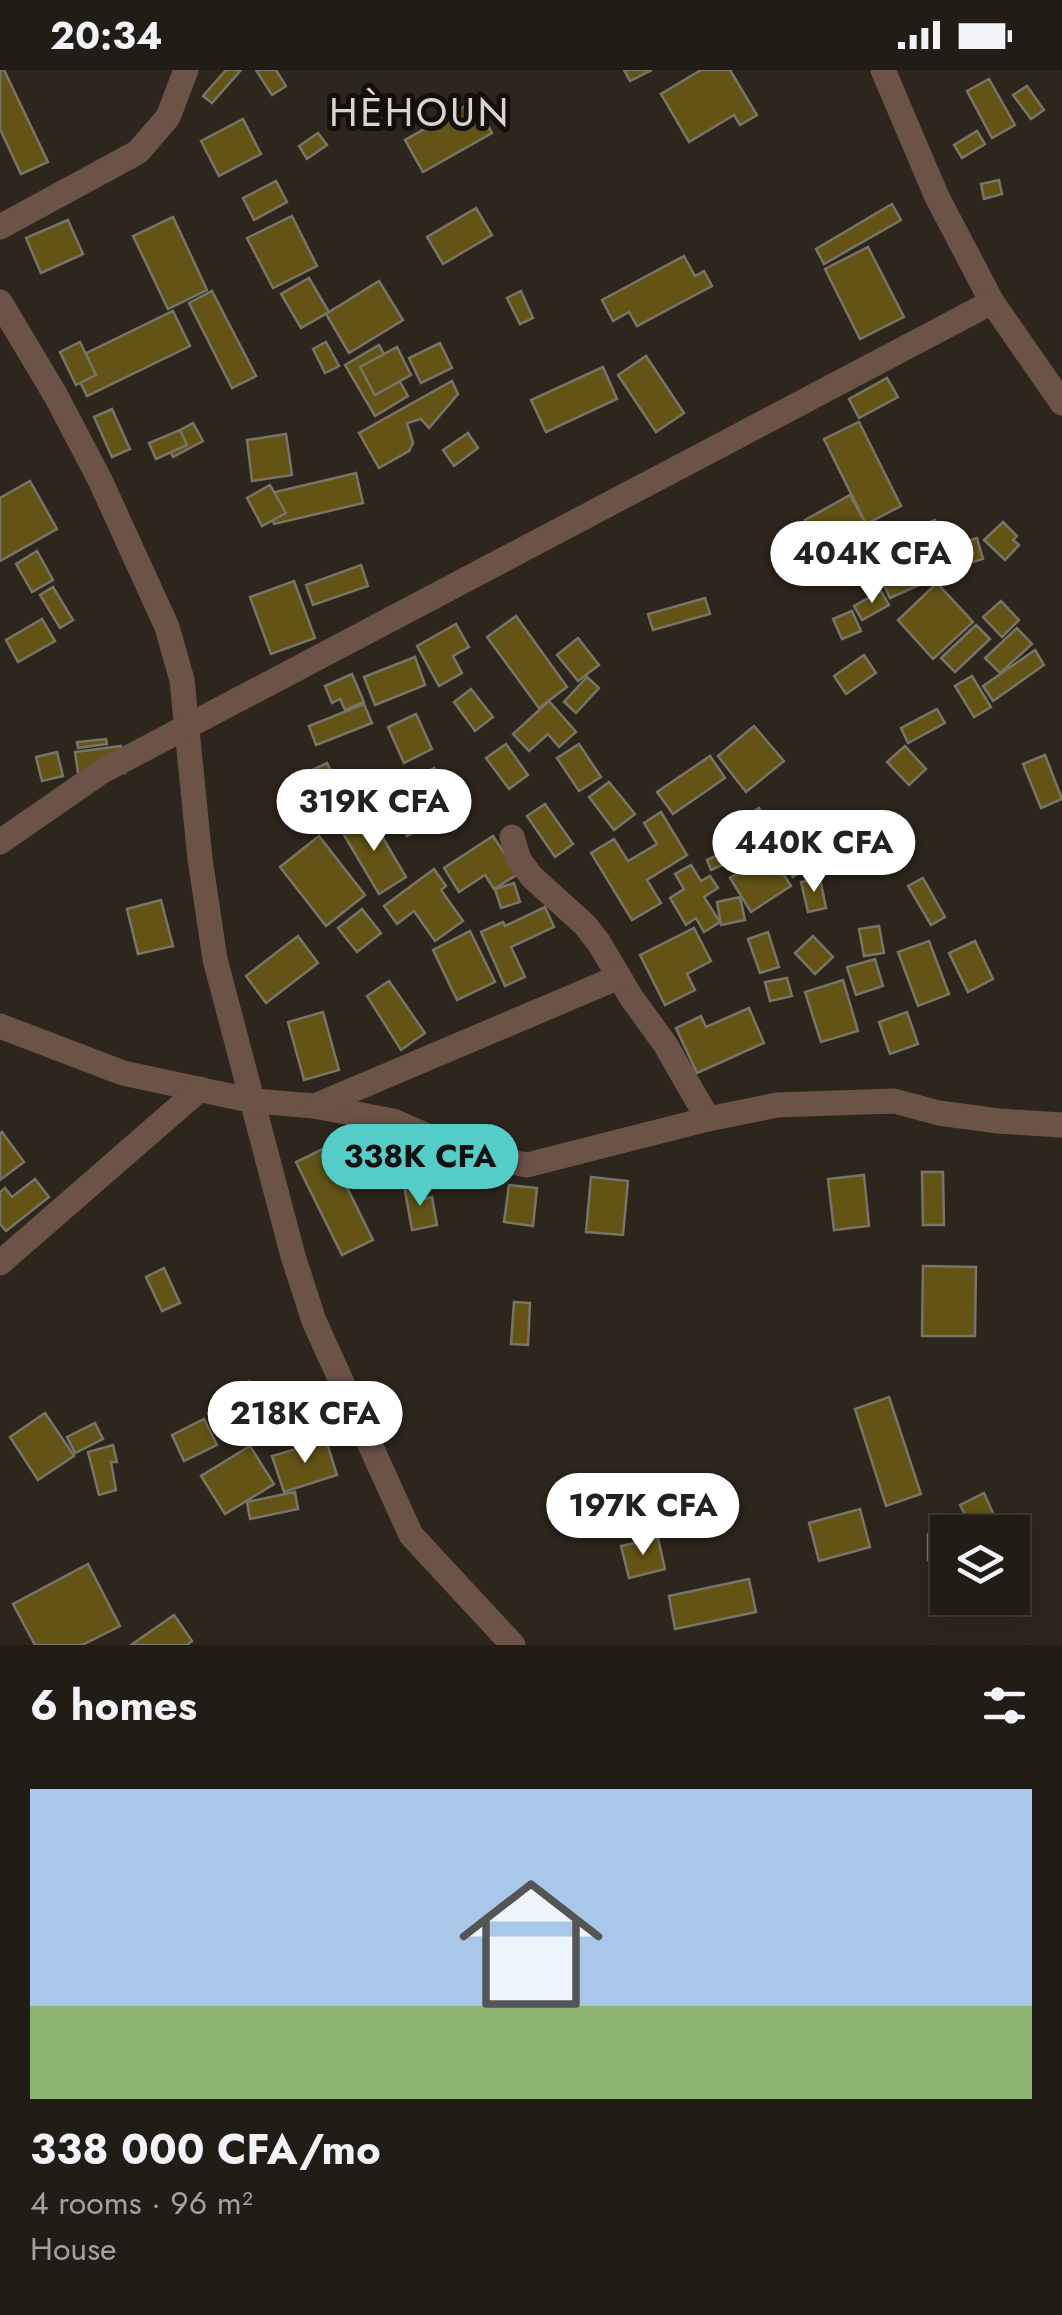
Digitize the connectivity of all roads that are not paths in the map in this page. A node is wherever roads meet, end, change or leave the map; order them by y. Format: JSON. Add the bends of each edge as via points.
{"nodes":[{"id":1,"x":186,"y":70,"type":"edge"},
{"id":2,"x":889,"y":72,"type":"edge"},
{"id":3,"x":0,"y":227,"type":"edge"},
{"id":4,"x":0,"y":302,"type":"edge"},
{"id":5,"x":992,"y":302,"type":"junction"},
{"id":6,"x":1062,"y":403,"type":"edge"},
{"id":7,"x":187,"y":726,"type":"junction"},
{"id":8,"x":512,"y":838,"type":"dead end"},
{"id":9,"x":0,"y":842,"type":"edge"},
{"id":10,"x":619,"y":978,"type":"junction"},
{"id":11,"x":0,"y":1026,"type":"edge"},
{"id":12,"x":200,"y":1089,"type":"junction"},
{"id":13,"x":254,"y":1101,"type":"junction"},
{"id":14,"x":314,"y":1106,"type":"junction"},
{"id":15,"x":708,"y":1119,"type":"junction"},
{"id":16,"x":1062,"y":1126,"type":"edge"},
{"id":17,"x":0,"y":1263,"type":"edge"},
{"id":18,"x":514,"y":1645,"type":"edge"}],
"edges":[{"from":1,"to":3,"type":"street","via":[[168,117],[138,152]]},
{"from":2,"to":5,"type":"street","via":[[937,198]]},
{"from":4,"to":7,"type":"street","via":[[100,480],[167,627]]},
{"from":5,"to":6,"type":"street"},
{"from":5,"to":7,"type":"street"},
{"from":7,"to":9,"type":"street","via":[[101,772]]},
{"from":7,"to":13,"type":"street","via":[[215,959]]},
{"from":8,"to":10,"type":"street","via":[[519,860],[585,925]]},
{"from":10,"to":14,"type":"street"},
{"from":10,"to":15,"type":"street"},
{"from":11,"to":12,"type":"street","via":[[123,1073]]},
{"from":12,"to":13,"type":"street"},
{"from":12,"to":17,"type":"street"},
{"from":13,"to":14,"type":"street"},
{"from":13,"to":18,"type":"street","via":[[314,1321],[411,1535]]},
{"from":14,"to":15,"type":"street","via":[[392,1121],[471,1155],[526,1165]]},
{"from":15,"to":16,"type":"street","via":[[777,1105],[894,1102]]}]}
